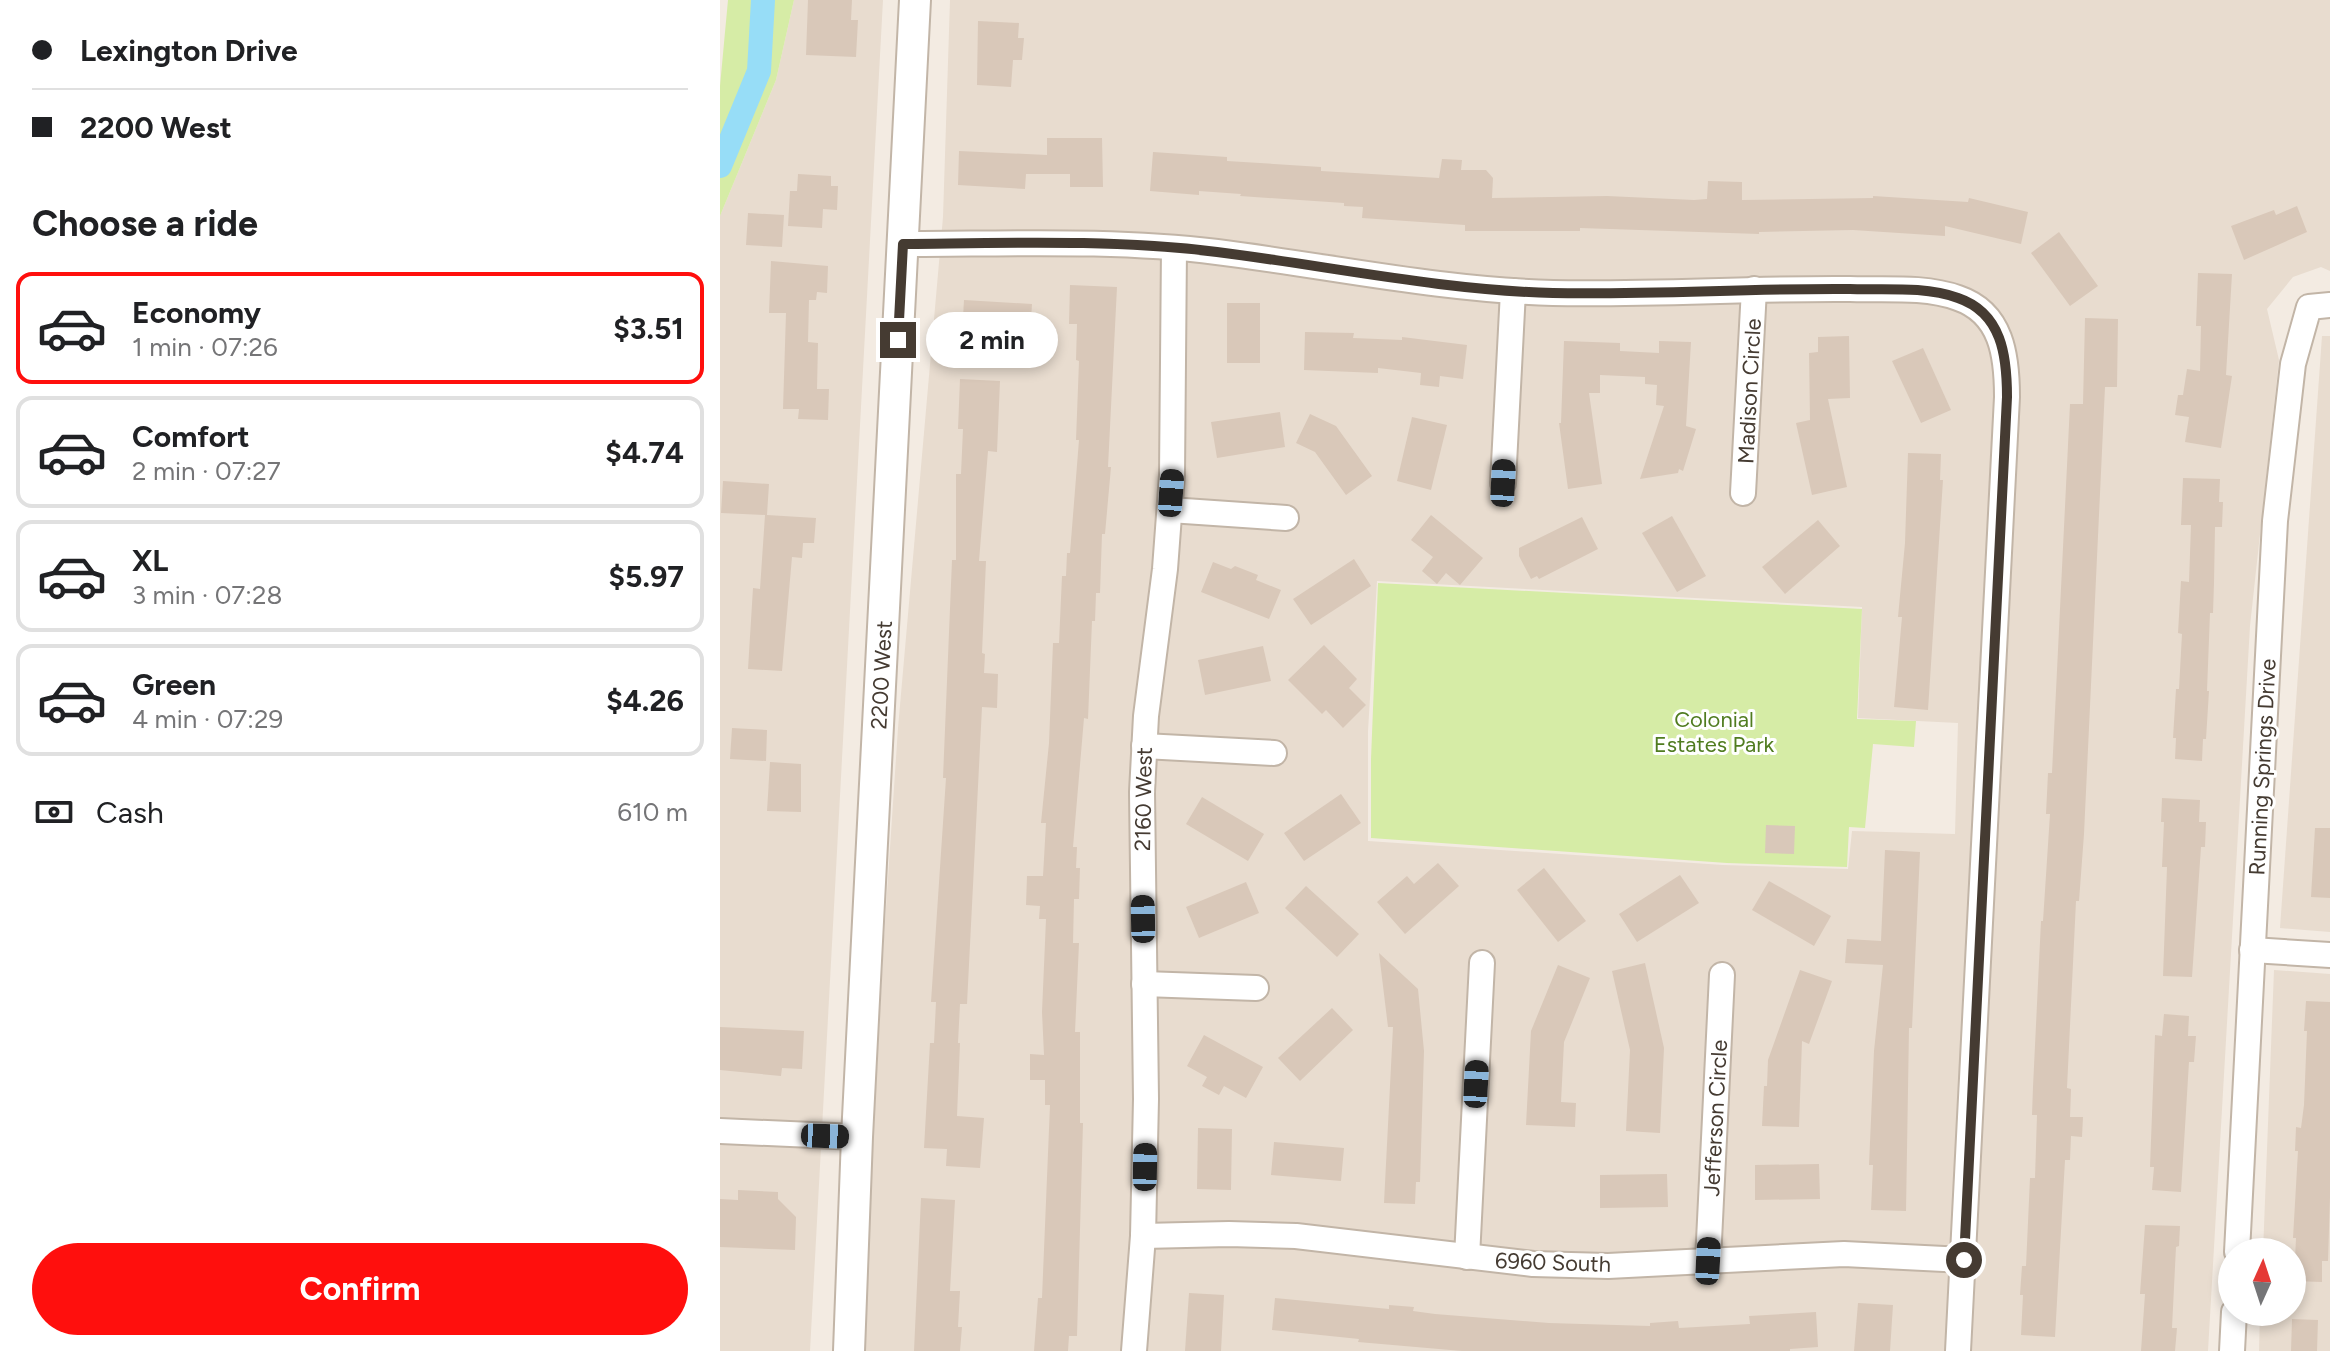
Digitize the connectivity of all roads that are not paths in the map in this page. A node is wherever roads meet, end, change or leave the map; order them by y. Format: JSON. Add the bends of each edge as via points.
{"nodes":[{"id":1,"x":915,"y":0,"type":"edge"},
{"id":2,"x":903,"y":244,"type":"junction"},
{"id":3,"x":1174,"y":248,"type":"junction"},
{"id":4,"x":1754,"y":289,"type":"junction"},
{"id":5,"x":1513,"y":291,"type":"junction"},
{"id":6,"x":2330,"y":305,"type":"edge"},
{"id":7,"x":1503,"y":483,"type":"dead end"},
{"id":8,"x":1743,"y":493,"type":"dead end"},
{"id":9,"x":1170,"y":510,"type":"junction"},
{"id":10,"x":1286,"y":518,"type":"dead end"},
{"id":11,"x":1144,"y":746,"type":"junction"},
{"id":12,"x":1274,"y":753,"type":"dead end"},
{"id":13,"x":2252,"y":950,"type":"junction"},
{"id":14,"x":2330,"y":955,"type":"edge"},
{"id":15,"x":1482,"y":963,"type":"dead end"},
{"id":16,"x":1722,"y":975,"type":"dead end"},
{"id":17,"x":1144,"y":984,"type":"junction"},
{"id":18,"x":1256,"y":988,"type":"dead end"},
{"id":19,"x":720,"y":1131,"type":"edge"},
{"id":20,"x":857,"y":1137,"type":"junction"},
{"id":21,"x":1143,"y":1236,"type":"junction"},
{"id":22,"x":2238,"y":1238,"type":"edge"},
{"id":23,"x":1467,"y":1257,"type":"junction"},
{"id":24,"x":1964,"y":1260,"type":"junction"},
{"id":25,"x":1708,"y":1261,"type":"junction"},
{"id":26,"x":2233,"y":1326,"type":"edge"},
{"id":27,"x":849,"y":1351,"type":"edge"},
{"id":28,"x":1134,"y":1351,"type":"edge"},
{"id":29,"x":1958,"y":1351,"type":"edge"},
{"id":30,"x":2232,"y":1351,"type":"edge"}],
"edges":[{"from":1,"to":2,"type":"street","name":"2200 West"},
{"from":2,"to":3,"type":"street"},
{"from":2,"to":20,"type":"street","name":"2200 West"},
{"from":3,"to":5,"type":"street"},
{"from":3,"to":9,"type":"street","name":"2160 West"},
{"from":4,"to":5,"type":"street"},
{"from":4,"to":8,"type":"street","name":"Madison Circle"},
{"from":4,"to":24,"type":"street","via":[[1921,291],[1957,297],[1982,309],[1999,334],[2007,362]]},
{"from":5,"to":7,"type":"street"},
{"from":6,"to":13,"type":"street","name":"Running Springs Drive","via":[[2309,307],[2293,364],[2283,443]]},
{"from":9,"to":10,"type":"street"},
{"from":9,"to":11,"type":"street","name":"2160 West"},
{"from":11,"to":12,"type":"street"},
{"from":11,"to":17,"type":"street","name":"2160 West"},
{"from":13,"to":14,"type":"street"},
{"from":13,"to":22,"type":"street","name":"Running Springs Drive"},
{"from":15,"to":23,"type":"street"},
{"from":16,"to":25,"type":"street","name":"Jefferson Circle"},
{"from":17,"to":18,"type":"street"},
{"from":17,"to":21,"type":"street","name":"2160 West"},
{"from":19,"to":20,"type":"street"},
{"from":20,"to":27,"type":"street","name":"2200 West"},
{"from":21,"to":23,"type":"street","name":"6960 South","via":[[1296,1236]]},
{"from":21,"to":28,"type":"street","name":"2160 West"},
{"from":23,"to":25,"type":"street","name":"6960 South","via":[[1593,1265]]},
{"from":24,"to":25,"type":"street","name":"6960 South","via":[[1844,1254]]},
{"from":24,"to":29,"type":"street"},
{"from":26,"to":30,"type":"street"}]}
